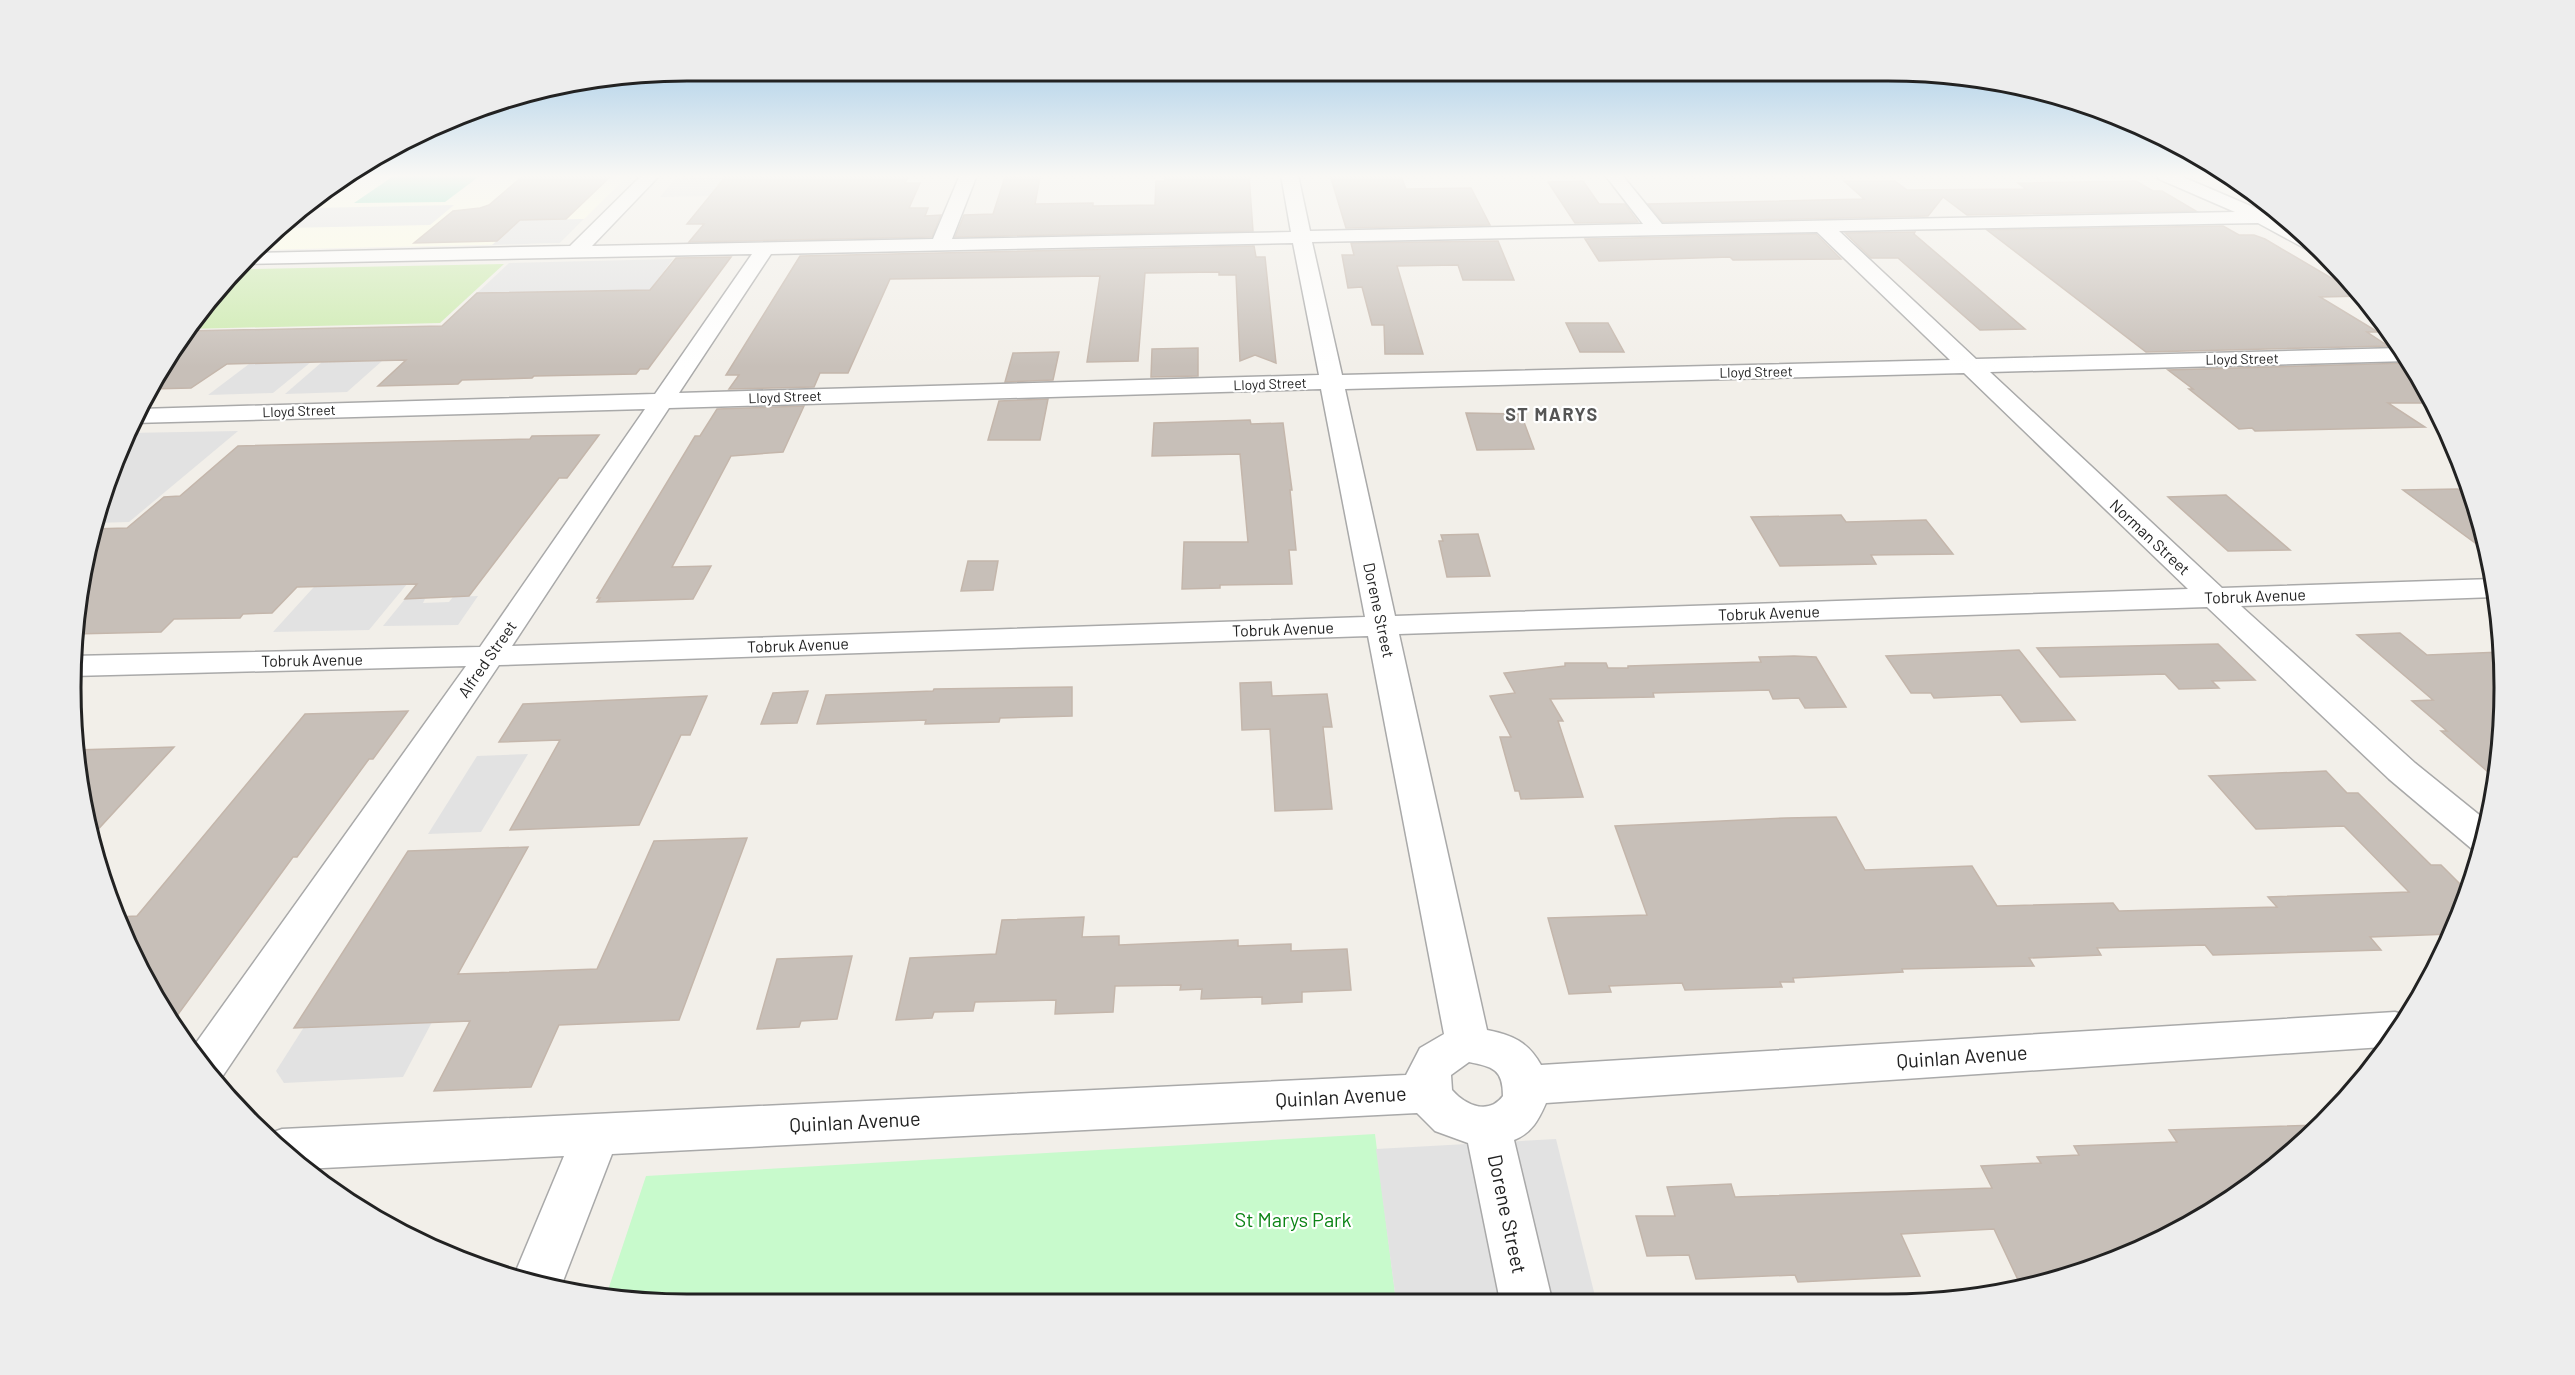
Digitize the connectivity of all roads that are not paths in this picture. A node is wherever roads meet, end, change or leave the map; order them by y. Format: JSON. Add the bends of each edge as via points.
{"nodes":[{"id":1,"x":588,"y":239,"type":"edge"},
{"id":2,"x":942,"y":239,"type":"edge"},
{"id":3,"x":1204,"y":239,"type":"edge"},
{"id":4,"x":1302,"y":239,"type":"edge"},
{"id":5,"x":1836,"y":239,"type":"edge"},
{"id":6,"x":940,"y":245,"type":"junction"},
{"id":7,"x":765,"y":249,"type":"junction"},
{"id":8,"x":575,"y":252,"type":"junction"},
{"id":9,"x":259,"y":259,"type":"edge"},
{"id":10,"x":2395,"y":355,"type":"edge"},
{"id":11,"x":1970,"y":366,"type":"junction"},
{"id":12,"x":1332,"y":382,"type":"junction"},
{"id":13,"x":662,"y":400,"type":"junction"},
{"id":14,"x":146,"y":416,"type":"edge"},
{"id":15,"x":2485,"y":588,"type":"edge"},
{"id":16,"x":2214,"y":598,"type":"junction"},
{"id":17,"x":1382,"y":626,"type":"junction"},
{"id":18,"x":490,"y":656,"type":"junction"},
{"id":19,"x":82,"y":666,"type":"edge"},
{"id":20,"x":2476,"y":832,"type":"edge"},
{"id":21,"x":2388,"y":1029,"type":"edge"},
{"id":22,"x":1468,"y":1044,"type":"junction"},
{"id":23,"x":208,"y":1060,"type":"edge"},
{"id":24,"x":1528,"y":1085,"type":"junction"},
{"id":25,"x":1429,"y":1093,"type":"junction"},
{"id":26,"x":1488,"y":1127,"type":"junction"},
{"id":27,"x":596,"y":1135,"type":"junction"},
{"id":28,"x":295,"y":1149,"type":"edge"},
{"id":29,"x":540,"y":1275,"type":"edge"},
{"id":30,"x":1525,"y":1294,"type":"edge"}],
"edges":[{"from":1,"to":8,"type":"street"},
{"from":2,"to":6,"type":"street"},
{"from":3,"to":6,"type":"street"},
{"from":4,"to":12,"type":"street","name":"Dorene Street"},
{"from":5,"to":11,"type":"street","name":"Norman Street"},
{"from":6,"to":7,"type":"street"},
{"from":7,"to":8,"type":"street"},
{"from":7,"to":13,"type":"street","name":"Alfred Street"},
{"from":8,"to":9,"type":"street"},
{"from":10,"to":11,"type":"street","name":"Lloyd Street"},
{"from":11,"to":12,"type":"street","name":"Lloyd Street"},
{"from":11,"to":16,"type":"street","name":"Norman Street"},
{"from":12,"to":13,"type":"street","name":"Lloyd Street"},
{"from":12,"to":17,"type":"street","name":"Dorene Street"},
{"from":13,"to":14,"type":"street","name":"Lloyd Street"},
{"from":13,"to":18,"type":"street","name":"Alfred Street"},
{"from":15,"to":16,"type":"street","name":"Tobruk Avenue"},
{"from":16,"to":17,"type":"street","name":"Tobruk Avenue"},
{"from":16,"to":20,"type":"street","name":"Norman Street","via":[[2402,771]]},
{"from":17,"to":18,"type":"street","name":"Tobruk Avenue"},
{"from":17,"to":22,"type":"street","name":"Dorene Street"},
{"from":18,"to":19,"type":"street","name":"Tobruk Avenue"},
{"from":18,"to":23,"type":"street","name":"Alfred Street"},
{"from":21,"to":24,"type":"street","name":"Quinlan Avenue"},
{"from":22,"to":24,"type":"street","via":[[1500,1051],[1523,1072]]},
{"from":22,"to":25,"type":"street","via":[[1440,1055],[1431,1066],[1427,1079]]},
{"from":24,"to":26,"type":"street","via":[[1527,1100],[1519,1113]]},
{"from":25,"to":26,"type":"street","via":[[1437,1107],[1451,1118]]},
{"from":25,"to":27,"type":"street","name":"Quinlan Avenue"},
{"from":26,"to":30,"type":"street","name":"Dorene Street"},
{"from":27,"to":28,"type":"street","name":"Quinlan Avenue"},
{"from":27,"to":29,"type":"street"}]}
